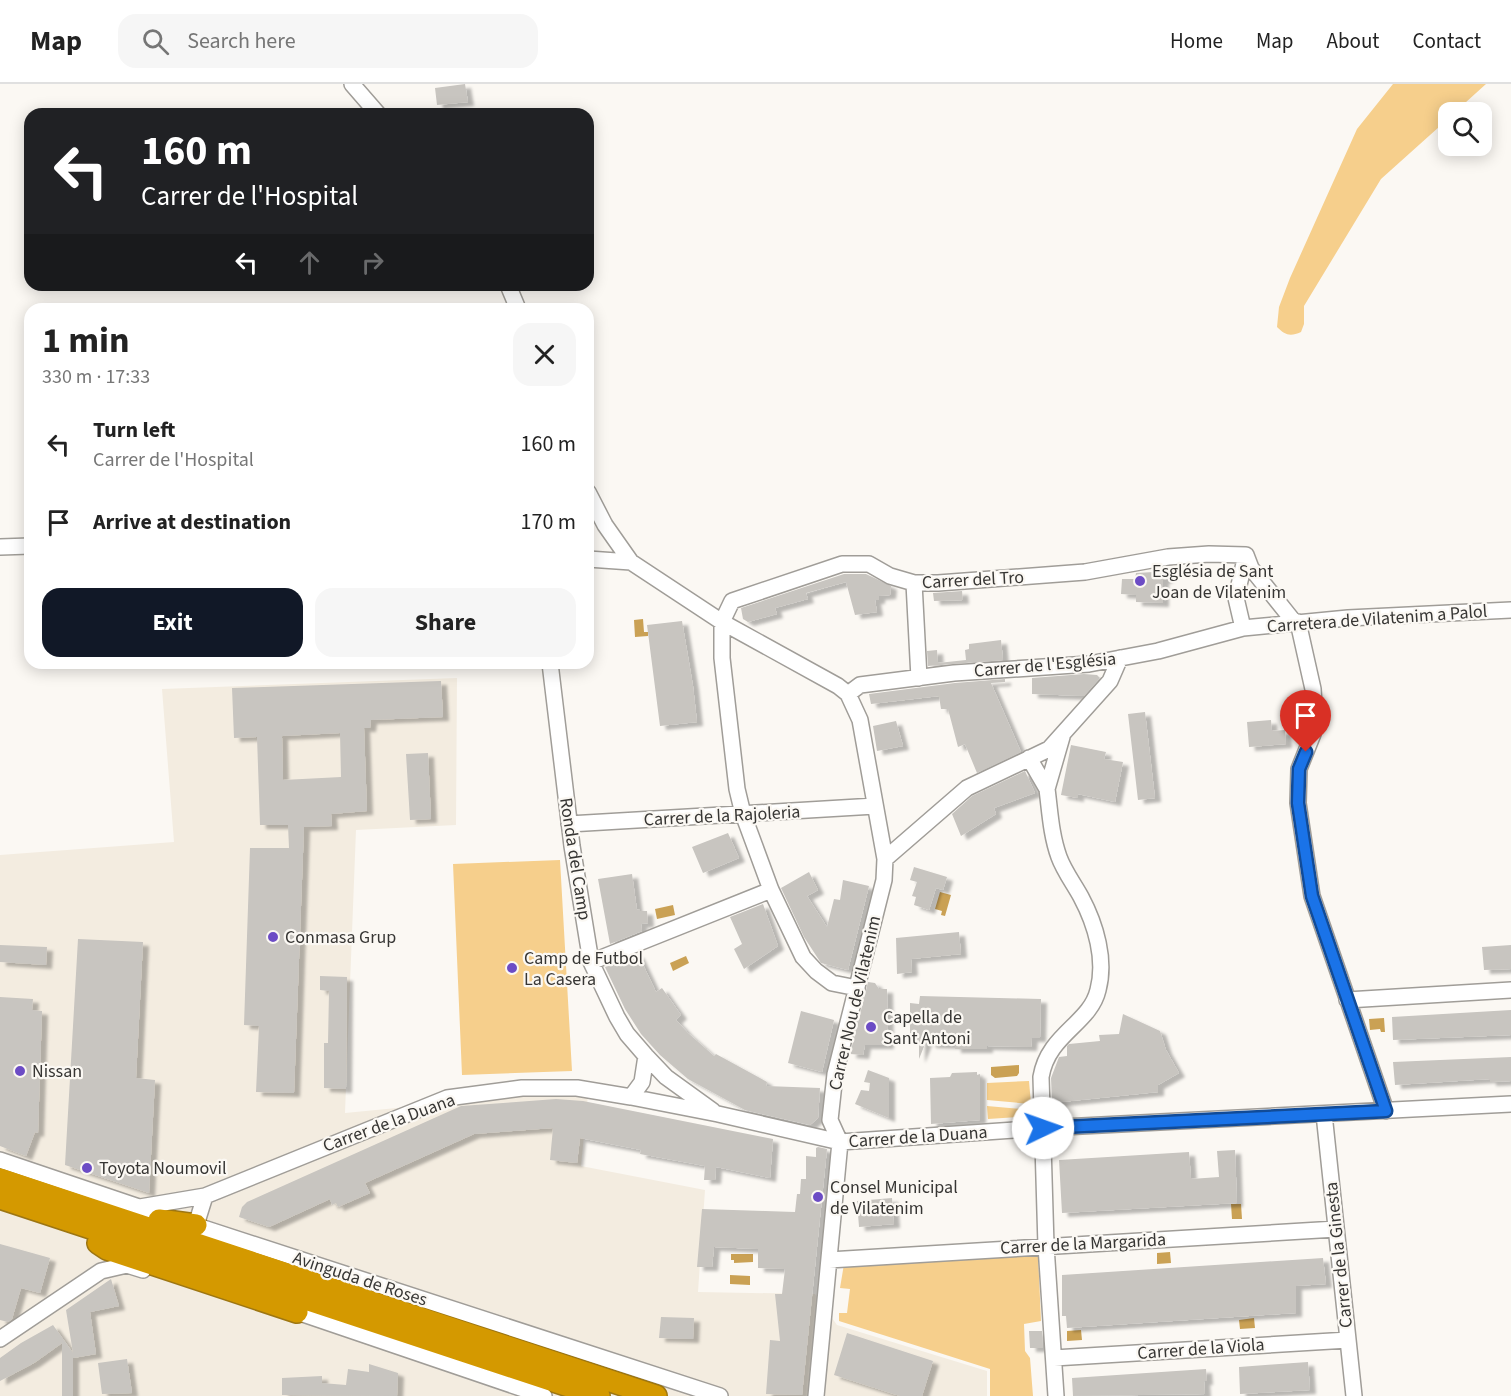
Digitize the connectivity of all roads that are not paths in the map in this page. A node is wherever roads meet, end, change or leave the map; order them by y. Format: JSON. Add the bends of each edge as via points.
{"nodes":[{"id":1,"x":352,"y":84,"type":"edge"},
{"id":2,"x":373,"y":108,"type":"edge"},
{"id":3,"x":594,"y":504,"type":"edge"},
{"id":4,"x":24,"y":546,"type":"edge"},
{"id":5,"x":0,"y":547,"type":"edge"},
{"id":6,"x":1246,"y":555,"type":"junction"},
{"id":7,"x":594,"y":559,"type":"edge"},
{"id":8,"x":631,"y":562,"type":"junction"},
{"id":9,"x":914,"y":583,"type":"junction"},
{"id":10,"x":1511,"y":610,"type":"edge"},
{"id":11,"x":722,"y":622,"type":"junction"},
{"id":12,"x":1296,"y":623,"type":"junction"},
{"id":13,"x":1243,"y":628,"type":"junction"},
{"id":14,"x":1120,"y":658,"type":"junction"},
{"id":15,"x":551,"y":669,"type":"edge"},
{"id":16,"x":919,"y":678,"type":"junction"},
{"id":17,"x":848,"y":694,"type":"junction"},
{"id":18,"x":1063,"y":733,"type":"junction"},
{"id":19,"x":1029,"y":758,"type":"junction"},
{"id":20,"x":1047,"y":789,"type":"junction"},
{"id":21,"x":875,"y":806,"type":"junction"},
{"id":22,"x":743,"y":814,"type":"junction"},
{"id":23,"x":569,"y":824,"type":"junction"},
{"id":24,"x":885,"y":859,"type":"junction"},
{"id":25,"x":771,"y":890,"type":"junction"},
{"id":26,"x":591,"y":962,"type":"junction"},
{"id":27,"x":856,"y":988,"type":"junction"},
{"id":28,"x":1511,"y":990,"type":"edge"},
{"id":29,"x":1347,"y":1000,"type":"junction"},
{"id":30,"x":645,"y":1056,"type":"junction"},
{"id":31,"x":631,"y":1097,"type":"junction"},
{"id":32,"x":1511,"y":1104,"type":"edge"},
{"id":33,"x":1386,"y":1111,"type":"junction"},
{"id":34,"x":718,"y":1114,"type":"junction"},
{"id":35,"x":1324,"y":1114,"type":"junction"},
{"id":36,"x":1043,"y":1128,"type":"junction"},
{"id":37,"x":840,"y":1142,"type":"junction"},
{"id":38,"x":0,"y":1160,"type":"edge"},
{"id":39,"x":5,"y":1180,"type":"edge"},
{"id":40,"x":205,"y":1196,"type":"junction"},
{"id":41,"x":0,"y":1198,"type":"edge"},
{"id":42,"x":140,"y":1208,"type":"junction"},
{"id":43,"x":105,"y":1212,"type":"junction"},
{"id":44,"x":57,"y":1217,"type":"junction"},
{"id":45,"x":196,"y":1226,"type":"junction"},
{"id":46,"x":1336,"y":1229,"type":"junction"},
{"id":47,"x":1046,"y":1246,"type":"junction"},
{"id":48,"x":829,"y":1260,"type":"junction"},
{"id":49,"x":297,"y":1312,"type":"junction"},
{"id":50,"x":0,"y":1339,"type":"edge"},
{"id":51,"x":1348,"y":1340,"type":"junction"},
{"id":52,"x":1054,"y":1358,"type":"junction"},
{"id":53,"x":544,"y":1396,"type":"edge"},
{"id":54,"x":599,"y":1396,"type":"edge"},
{"id":55,"x":656,"y":1396,"type":"edge"},
{"id":56,"x":720,"y":1396,"type":"edge"},
{"id":57,"x":816,"y":1396,"type":"edge"},
{"id":58,"x":1056,"y":1396,"type":"edge"},
{"id":59,"x":1354,"y":1396,"type":"edge"}],
"edges":[{"from":1,"to":2,"type":"street"},
{"from":3,"to":8,"type":"street"},
{"from":4,"to":5,"type":"street"},
{"from":6,"to":9,"type":"street","name":"Carrer del Tro","via":[[1168,557],[1085,572]]},
{"from":6,"to":12,"type":"street","via":[[1251,567]]},
{"from":6,"to":13,"type":"street","via":[[1236,598]]},
{"from":7,"to":8,"type":"street"},
{"from":8,"to":11,"type":"street"},
{"from":9,"to":11,"type":"street","name":"Carrer del Tro","via":[[869,564],[842,564],[732,601]]},
{"from":9,"to":16,"type":"street"},
{"from":10,"to":12,"type":"street","name":"Carretera de Vilatenim a Palol"},
{"from":11,"to":17,"type":"street"},
{"from":11,"to":22,"type":"street","via":[[722,658]]},
{"from":12,"to":13,"type":"street","name":"Carretera de Vilatenim a Palol"},
{"from":12,"to":29,"type":"street","via":[[1313,689],[1315,719],[1299,769],[1298,803],[1312,896]]},
{"from":13,"to":14,"type":"street","name":"Carrer de l'Església"},
{"from":14,"to":16,"type":"street","name":"Carrer de l'Església"},
{"from":14,"to":18,"type":"street","via":[[1110,681]]},
{"from":15,"to":23,"type":"street","name":"Ronda del Camp"},
{"from":16,"to":17,"type":"street","name":"Carrer de l'Església","via":[[860,685]]},
{"from":17,"to":21,"type":"street","name":"Carrer Nou de Vilatenim","via":[[860,720]]},
{"from":18,"to":19,"type":"street","via":[[1049,749]]},
{"from":18,"to":20,"type":"street"},
{"from":19,"to":20,"type":"street"},
{"from":19,"to":24,"type":"street","via":[[967,788]]},
{"from":20,"to":36,"type":"street","via":[[1059,858],[1095,931],[1102,975],[1090,1007],[1052,1047],[1044,1062]]},
{"from":21,"to":22,"type":"street","name":"Carrer de la Rajoleria"},
{"from":21,"to":24,"type":"street","name":"Carrer Nou de Vilatenim"},
{"from":22,"to":23,"type":"street","name":"Carrer de la Rajoleria"},
{"from":22,"to":25,"type":"street"},
{"from":23,"to":26,"type":"street","name":"Ronda del Camp"},
{"from":24,"to":27,"type":"street","name":"Carrer Nou de Vilatenim","via":[[884,880]]},
{"from":25,"to":26,"type":"street"},
{"from":25,"to":27,"type":"street","via":[[802,957],[832,983]]},
{"from":26,"to":30,"type":"street","name":"Ronda del Camp","via":[[617,1017]]},
{"from":27,"to":37,"type":"street","name":"Carrer Nou de Vilatenim","via":[[830,1120]]},
{"from":28,"to":29,"type":"street"},
{"from":29,"to":33,"type":"street"},
{"from":30,"to":31,"type":"street","via":[[642,1082]]},
{"from":30,"to":34,"type":"street","name":"Ronda del Camp","via":[[666,1077]]},
{"from":31,"to":34,"type":"street","name":"Carrer de la Duana"},
{"from":31,"to":40,"type":"street","name":"Carrer de la Duana","via":[[577,1088],[522,1088],[447,1098]]},
{"from":32,"to":33,"type":"street","name":"Carrer de la Duana"},
{"from":33,"to":35,"type":"street","name":"Carrer de la Duana"},
{"from":34,"to":37,"type":"street","name":"Carrer de la Duana"},
{"from":35,"to":36,"type":"street","name":"Carrer de la Duana"},
{"from":35,"to":46,"type":"street","name":"Carrer de la Ginesta"},
{"from":36,"to":37,"type":"street","name":"Carrer de la Duana"},
{"from":36,"to":47,"type":"street"},
{"from":37,"to":48,"type":"street","name":"Carrer Nou de Vilatenim"},
{"from":38,"to":42,"type":"street","name":"Avinguda de Roses"},
{"from":39,"to":43,"type":"highway"},
{"from":40,"to":42,"type":"street","name":"Carrer de la Duana"},
{"from":40,"to":45,"type":"street"},
{"from":41,"to":44,"type":"highway"},
{"from":42,"to":45,"type":"street","name":"Avinguda de Roses"},
{"from":43,"to":45,"type":"highway"},
{"from":43,"to":55,"type":"highway"},
{"from":44,"to":49,"type":"highway","via":[[107,1249]]},
{"from":44,"to":54,"type":"highway"},
{"from":45,"to":56,"type":"street","name":"Avinguda de Roses"},
{"from":46,"to":47,"type":"street","name":"Carrer de la Margarida"},
{"from":46,"to":51,"type":"street","name":"Carrer de la Ginesta"},
{"from":47,"to":48,"type":"street","name":"Carrer de la Margarida"},
{"from":47,"to":52,"type":"street"},
{"from":48,"to":57,"type":"street","name":"Carrer Nou de Vilatenim"},
{"from":49,"to":50,"type":"street","via":[[257,1307],[127,1265],[101,1271]]},
{"from":49,"to":53,"type":"street"},
{"from":51,"to":52,"type":"street","name":"Carrer de la Viola"},
{"from":51,"to":59,"type":"street","name":"Carrer de la Ginesta"},
{"from":52,"to":58,"type":"street"}]}
